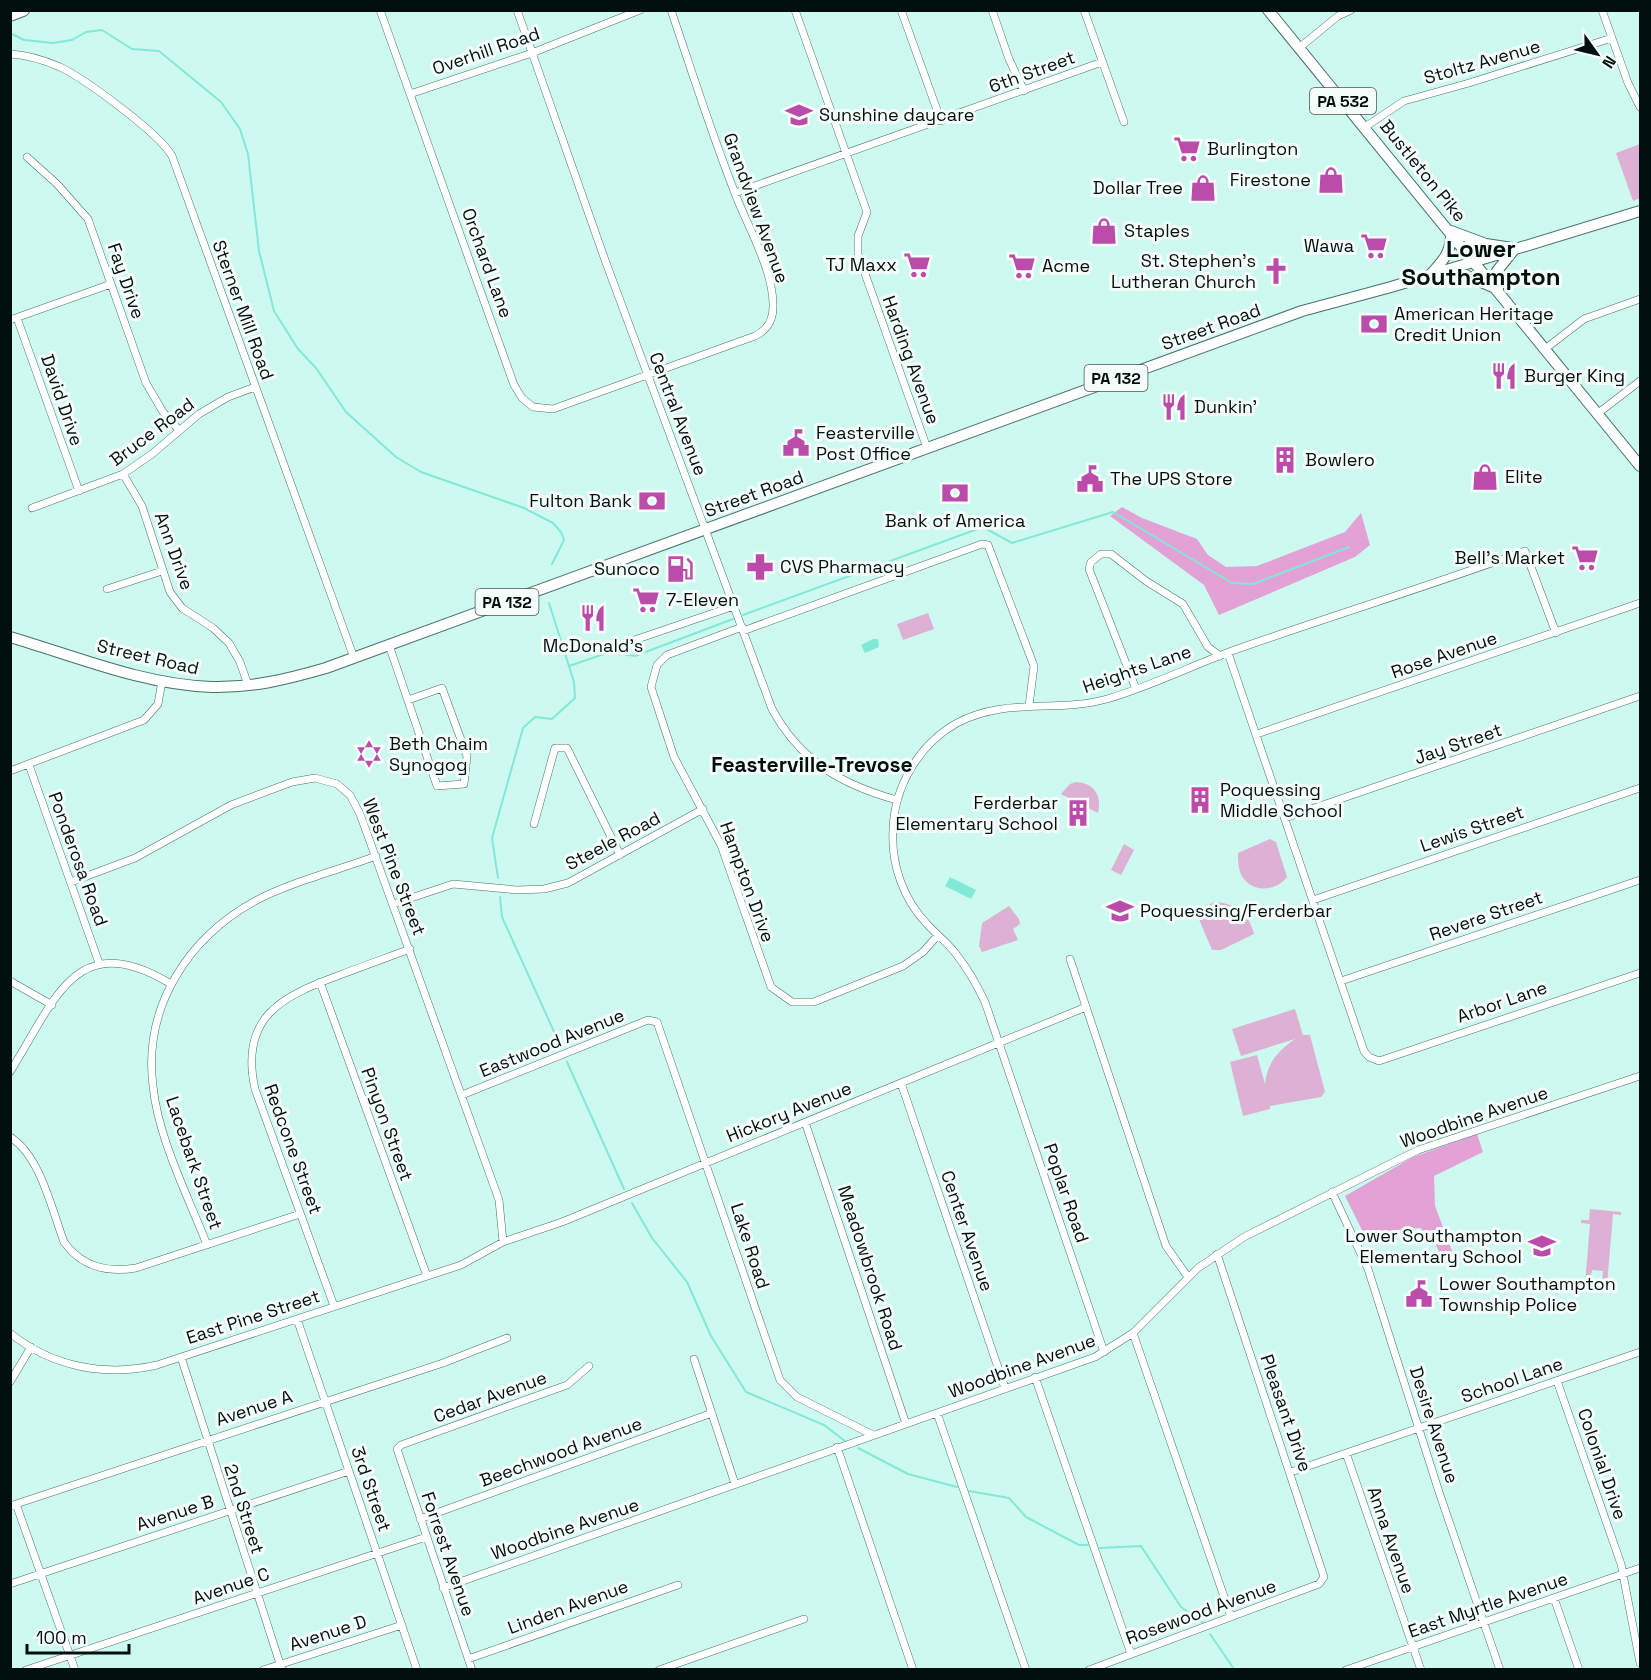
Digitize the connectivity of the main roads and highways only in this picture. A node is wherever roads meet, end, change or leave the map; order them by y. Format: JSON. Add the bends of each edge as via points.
{"nodes":[{"id":1,"x":23,"y":10,"type":"edge"},
{"id":2,"x":1268,"y":10,"type":"edge"},
{"id":3,"x":10,"y":15,"type":"edge"},
{"id":4,"x":1641,"y":211,"type":"edge"},
{"id":5,"x":1450,"y":231,"type":"junction"},
{"id":6,"x":1515,"y":249,"type":"junction"},
{"id":7,"x":1474,"y":261,"type":"junction"},
{"id":8,"x":1431,"y":274,"type":"junction"},
{"id":9,"x":1498,"y":289,"type":"junction"},
{"id":10,"x":1641,"y":466,"type":"edge"},
{"id":11,"x":10,"y":637,"type":"edge"}],
"edges":[{"from":1,"to":3,"type":"highway"},
{"from":2,"to":5,"type":"main road","name":"Bustleton Pike","number":"PA 532"},
{"from":4,"to":6,"type":"main road","name":"Street Road","number":"PA 132"},
{"from":5,"to":6,"type":"main road"},
{"from":5,"to":7,"type":"main road","name":"Bustleton Pike","number":"PA 532"},
{"from":5,"to":8,"type":"main road","via":[[1448,255]]},
{"from":6,"to":7,"type":"main road","name":"Street Road","number":"PA 132"},
{"from":6,"to":9,"type":"main road","via":[[1497,271]]},
{"from":7,"to":8,"type":"main road","name":"Street Road","number":"PA 132"},
{"from":7,"to":9,"type":"main road","name":"Bustleton Pike","number":"PA 532"},
{"from":8,"to":9,"type":"main road","via":[[1465,275]]},
{"from":8,"to":11,"type":"main road","name":"Street Road","number":"PA 132","via":[[1302,311],[285,680],[212,687],[162,681]]},
{"from":9,"to":10,"type":"main road","name":"Bustleton Pike","number":"PA 532"}]}
